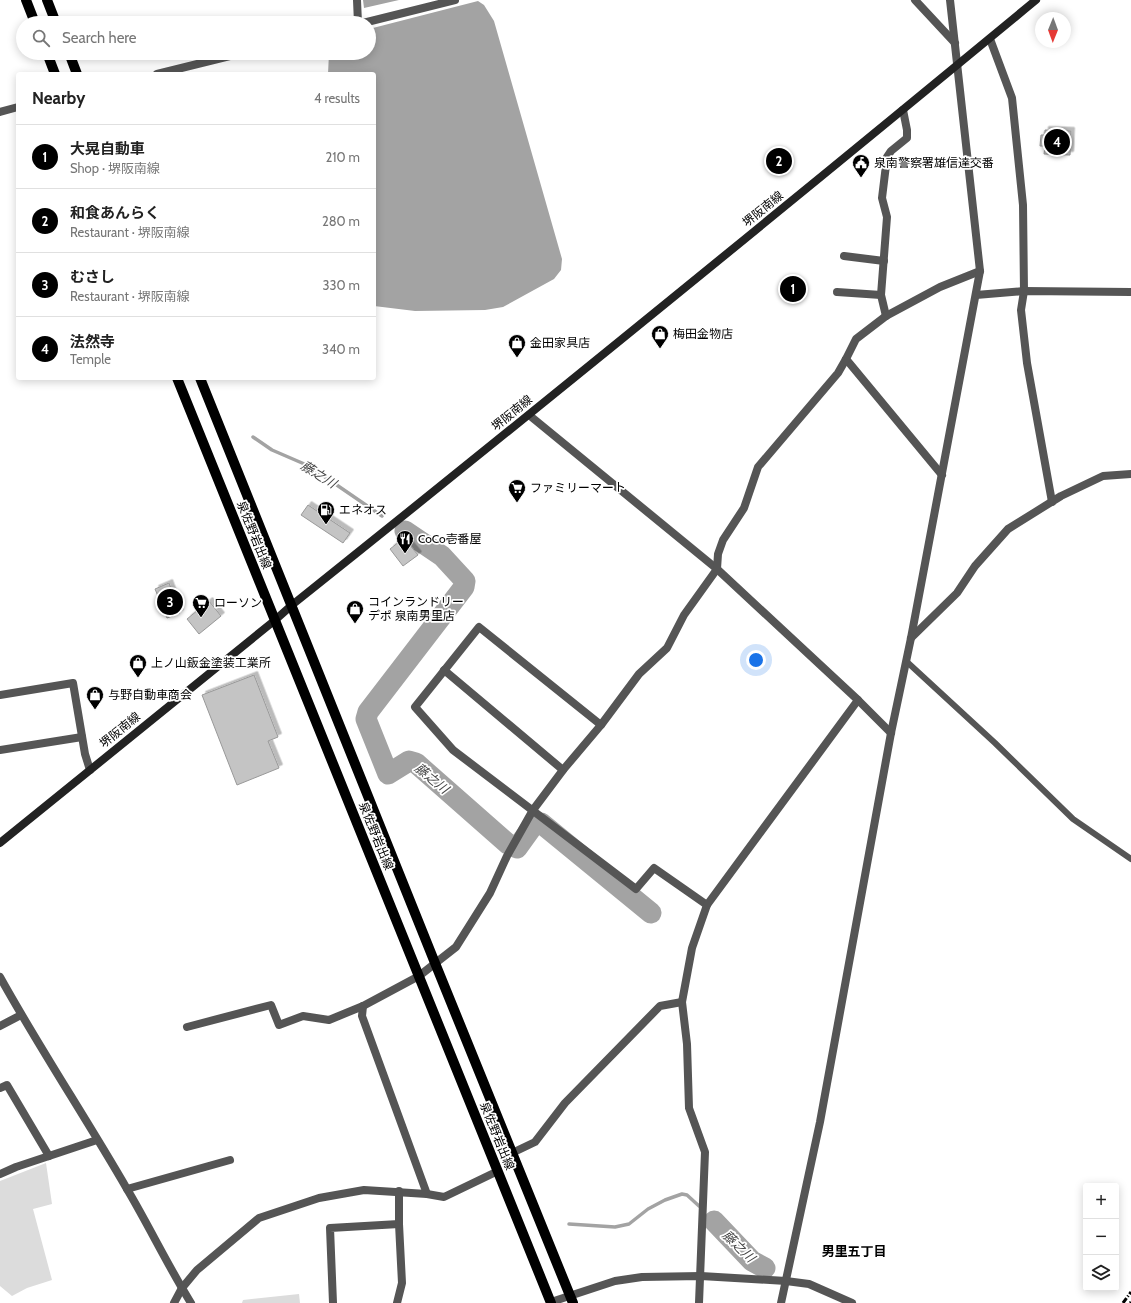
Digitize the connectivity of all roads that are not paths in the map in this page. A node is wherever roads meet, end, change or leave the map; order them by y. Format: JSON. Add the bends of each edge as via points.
{"nodes":[{"id":1,"x":26,"y":0,"type":"edge"},
{"id":2,"x":47,"y":0,"type":"edge"},
{"id":3,"x":357,"y":0,"type":"edge"},
{"id":4,"x":455,"y":0,"type":"edge"},
{"id":5,"x":915,"y":0,"type":"edge"},
{"id":6,"x":950,"y":0,"type":"edge"},
{"id":7,"x":1036,"y":0,"type":"edge"},
{"id":8,"x":32,"y":16,"type":"edge"},
{"id":9,"x":53,"y":16,"type":"edge"},
{"id":10,"x":358,"y":16,"type":"edge"},
{"id":11,"x":376,"y":20,"type":"edge"},
{"id":12,"x":990,"y":39,"type":"junction"},
{"id":13,"x":955,"y":42,"type":"junction"},
{"id":14,"x":50,"y":60,"type":"edge"},
{"id":15,"x":71,"y":60,"type":"edge"},
{"id":16,"x":214,"y":60,"type":"edge"},
{"id":17,"x":957,"y":66,"type":"junction"},
{"id":18,"x":54,"y":72,"type":"edge"},
{"id":19,"x":76,"y":72,"type":"edge"},
{"id":20,"x":165,"y":72,"type":"edge"},
{"id":21,"x":16,"y":108,"type":"edge"},
{"id":22,"x":903,"y":110,"type":"junction"},
{"id":23,"x":0,"y":112,"type":"edge"},
{"id":24,"x":844,"y":256,"type":"dead end"},
{"id":25,"x":884,"y":261,"type":"junction"},
{"id":26,"x":980,"y":271,"type":"junction"},
{"id":27,"x":1024,"y":291,"type":"junction"},
{"id":28,"x":837,"y":292,"type":"dead end"},
{"id":29,"x":1131,"y":292,"type":"edge"},
{"id":30,"x":882,"y":295,"type":"junction"},
{"id":31,"x":976,"y":295,"type":"junction"},
{"id":32,"x":886,"y":316,"type":"junction"},
{"id":33,"x":846,"y":359,"type":"junction"},
{"id":34,"x":178,"y":380,"type":"edge"},
{"id":35,"x":201,"y":380,"type":"edge"},
{"id":36,"x":529,"y":415,"type":"junction"},
{"id":37,"x":1131,"y":474,"type":"edge"},
{"id":38,"x":942,"y":475,"type":"junction"},
{"id":39,"x":1052,"y":502,"type":"junction"},
{"id":40,"x":718,"y":569,"type":"junction"},
{"id":41,"x":292,"y":605,"type":"junction"},
{"id":42,"x":274,"y":621,"type":"junction"},
{"id":43,"x":911,"y":638,"type":"junction"},
{"id":44,"x":906,"y":661,"type":"junction"},
{"id":45,"x":444,"y":670,"type":"junction"},
{"id":46,"x":0,"y":695,"type":"edge"},
{"id":47,"x":858,"y":700,"type":"junction"},
{"id":48,"x":601,"y":725,"type":"junction"},
{"id":49,"x":891,"y":733,"type":"junction"},
{"id":50,"x":82,"y":737,"type":"junction"},
{"id":51,"x":0,"y":750,"type":"edge"},
{"id":52,"x":90,"y":770,"type":"junction"},
{"id":53,"x":563,"y":770,"type":"junction"},
{"id":54,"x":534,"y":810,"type":"junction"},
{"id":55,"x":0,"y":843,"type":"edge"},
{"id":56,"x":1131,"y":859,"type":"edge"},
{"id":57,"x":707,"y":905,"type":"junction"},
{"id":58,"x":434,"y":963,"type":"junction"},
{"id":59,"x":419,"y":976,"type":"junction"},
{"id":60,"x":0,"y":978,"type":"edge"},
{"id":61,"x":682,"y":1002,"type":"junction"},
{"id":62,"x":363,"y":1006,"type":"junction"},
{"id":63,"x":21,"y":1015,"type":"junction"},
{"id":64,"x":0,"y":1026,"type":"edge"},
{"id":65,"x":187,"y":1026,"type":"dead end"},
{"id":66,"x":0,"y":1088,"type":"edge"},
{"id":67,"x":97,"y":1140,"type":"junction"},
{"id":68,"x":512,"y":1153,"type":"junction"},
{"id":69,"x":49,"y":1156,"type":"junction"},
{"id":70,"x":230,"y":1160,"type":"dead end"},
{"id":71,"x":498,"y":1171,"type":"junction"},
{"id":72,"x":0,"y":1174,"type":"edge"},
{"id":73,"x":127,"y":1189,"type":"junction"},
{"id":74,"x":399,"y":1191,"type":"junction"},
{"id":75,"x":427,"y":1194,"type":"junction"},
{"id":76,"x":399,"y":1224,"type":"junction"},
{"id":77,"x":700,"y":1276,"type":"junction"},
{"id":78,"x":786,"y":1281,"type":"junction"},
{"id":79,"x":182,"y":1288,"type":"junction"},
{"id":80,"x":571,"y":1299,"type":"edge"},
{"id":81,"x":174,"y":1303,"type":"edge"},
{"id":82,"x":191,"y":1303,"type":"edge"},
{"id":83,"x":333,"y":1303,"type":"edge"},
{"id":84,"x":398,"y":1303,"type":"edge"},
{"id":85,"x":550,"y":1303,"type":"edge"},
{"id":86,"x":699,"y":1303,"type":"edge"},
{"id":87,"x":781,"y":1303,"type":"edge"},
{"id":88,"x":852,"y":1303,"type":"edge"}],
"edges":[{"from":1,"to":8,"type":"main road"},
{"from":2,"to":9,"type":"main road"},
{"from":3,"to":10,"type":"street"},
{"from":4,"to":11,"type":"street"},
{"from":5,"to":13,"type":"street"},
{"from":6,"to":13,"type":"street"},
{"from":7,"to":12,"type":"main road","name":"堺阪南線"},
{"from":12,"to":17,"type":"main road","name":"堺阪南線"},
{"from":12,"to":27,"type":"street","via":[[1012,98],[1023,205]]},
{"from":13,"to":17,"type":"street"},
{"from":14,"to":18,"type":"main road"},
{"from":15,"to":19,"type":"main road"},
{"from":16,"to":20,"type":"street"},
{"from":17,"to":22,"type":"main road","name":"堺阪南線"},
{"from":17,"to":26,"type":"street"},
{"from":21,"to":23,"type":"street"},
{"from":22,"to":25,"type":"street","via":[[907,138],[887,157],[882,198],[887,217]]},
{"from":22,"to":36,"type":"main road","name":"堺阪南線"},
{"from":24,"to":25,"type":"street"},
{"from":25,"to":30,"type":"street"},
{"from":26,"to":31,"type":"street"},
{"from":26,"to":32,"type":"street"},
{"from":27,"to":29,"type":"street"},
{"from":27,"to":31,"type":"street"},
{"from":27,"to":39,"type":"street","via":[[1021,310],[1027,363]]},
{"from":28,"to":30,"type":"street"},
{"from":30,"to":32,"type":"street"},
{"from":31,"to":38,"type":"street"},
{"from":32,"to":33,"type":"street","via":[[856,339]]},
{"from":33,"to":38,"type":"street"},
{"from":33,"to":40,"type":"street","via":[[838,373],[758,467],[744,508],[723,540],[718,554]]},
{"from":34,"to":42,"type":"main road","name":"泉佐野岩出線"},
{"from":35,"to":41,"type":"main road","name":"泉佐野岩出線"},
{"from":36,"to":40,"type":"street"},
{"from":36,"to":41,"type":"main road","name":"堺阪南線"},
{"from":37,"to":39,"type":"street","via":[[1103,476]]},
{"from":38,"to":43,"type":"street"},
{"from":39,"to":43,"type":"street","via":[[1008,529],[975,566],[957,593]]},
{"from":40,"to":47,"type":"street"},
{"from":40,"to":48,"type":"street","via":[[684,615],[667,648],[639,674]]},
{"from":41,"to":42,"type":"main road","name":"堺阪南線"},
{"from":41,"to":58,"type":"main road","name":"泉佐野岩出線"},
{"from":42,"to":52,"type":"main road","name":"堺阪南線"},
{"from":42,"to":59,"type":"main road","name":"泉佐野岩出線"},
{"from":43,"to":44,"type":"street"},
{"from":44,"to":49,"type":"street"},
{"from":44,"to":56,"type":"lane","via":[[1073,819]]},
{"from":45,"to":48,"type":"street","via":[[479,627]]},
{"from":45,"to":53,"type":"street"},
{"from":45,"to":54,"type":"street","via":[[415,707],[453,750]]},
{"from":46,"to":50,"type":"street","via":[[73,683]]},
{"from":47,"to":49,"type":"street"},
{"from":47,"to":57,"type":"street"},
{"from":48,"to":53,"type":"street"},
{"from":49,"to":78,"type":"street","via":[[820,1122]]},
{"from":50,"to":51,"type":"street"},
{"from":50,"to":52,"type":"street"},
{"from":52,"to":55,"type":"main road","name":"堺阪南線"},
{"from":53,"to":54,"type":"street"},
{"from":54,"to":57,"type":"street","via":[[636,889],[654,868]]},
{"from":54,"to":58,"type":"street","via":[[490,893],[456,947]]},
{"from":57,"to":61,"type":"street","via":[[692,948]]},
{"from":58,"to":59,"type":"street"},
{"from":58,"to":68,"type":"main road","name":"泉佐野岩出線"},
{"from":59,"to":62,"type":"street"},
{"from":59,"to":71,"type":"main road","name":"泉佐野岩出線"},
{"from":60,"to":63,"type":"street"},
{"from":61,"to":68,"type":"street","via":[[660,1006],[565,1103],[535,1142]]},
{"from":61,"to":77,"type":"street","via":[[690,1108],[705,1152]]},
{"from":62,"to":65,"type":"street","via":[[329,1020],[302,1016],[279,1025],[271,1005]]},
{"from":62,"to":75,"type":"street","via":[[362,1016]]},
{"from":63,"to":64,"type":"street"},
{"from":63,"to":67,"type":"street"},
{"from":66,"to":69,"type":"street","via":[[7,1085]]},
{"from":67,"to":69,"type":"street"},
{"from":67,"to":73,"type":"street"},
{"from":68,"to":80,"type":"main road","name":"泉佐野岩出線"},
{"from":69,"to":72,"type":"street"},
{"from":70,"to":73,"type":"street"},
{"from":71,"to":75,"type":"street","via":[[444,1197]]},
{"from":71,"to":85,"type":"main road","name":"泉佐野岩出線"},
{"from":73,"to":79,"type":"street"},
{"from":74,"to":75,"type":"street"},
{"from":74,"to":76,"type":"street"},
{"from":74,"to":79,"type":"street","via":[[364,1190],[319,1198],[258,1218],[197,1270]]},
{"from":76,"to":83,"type":"street","via":[[330,1228]]},
{"from":76,"to":84,"type":"street","via":[[402,1283]]},
{"from":77,"to":78,"type":"street"},
{"from":77,"to":80,"type":"street","via":[[642,1276],[615,1281]]},
{"from":77,"to":86,"type":"street"},
{"from":78,"to":87,"type":"street"},
{"from":78,"to":88,"type":"street","via":[[809,1284]]},
{"from":79,"to":81,"type":"street"},
{"from":79,"to":82,"type":"street"},
{"from":80,"to":85,"type":"street"}]}
